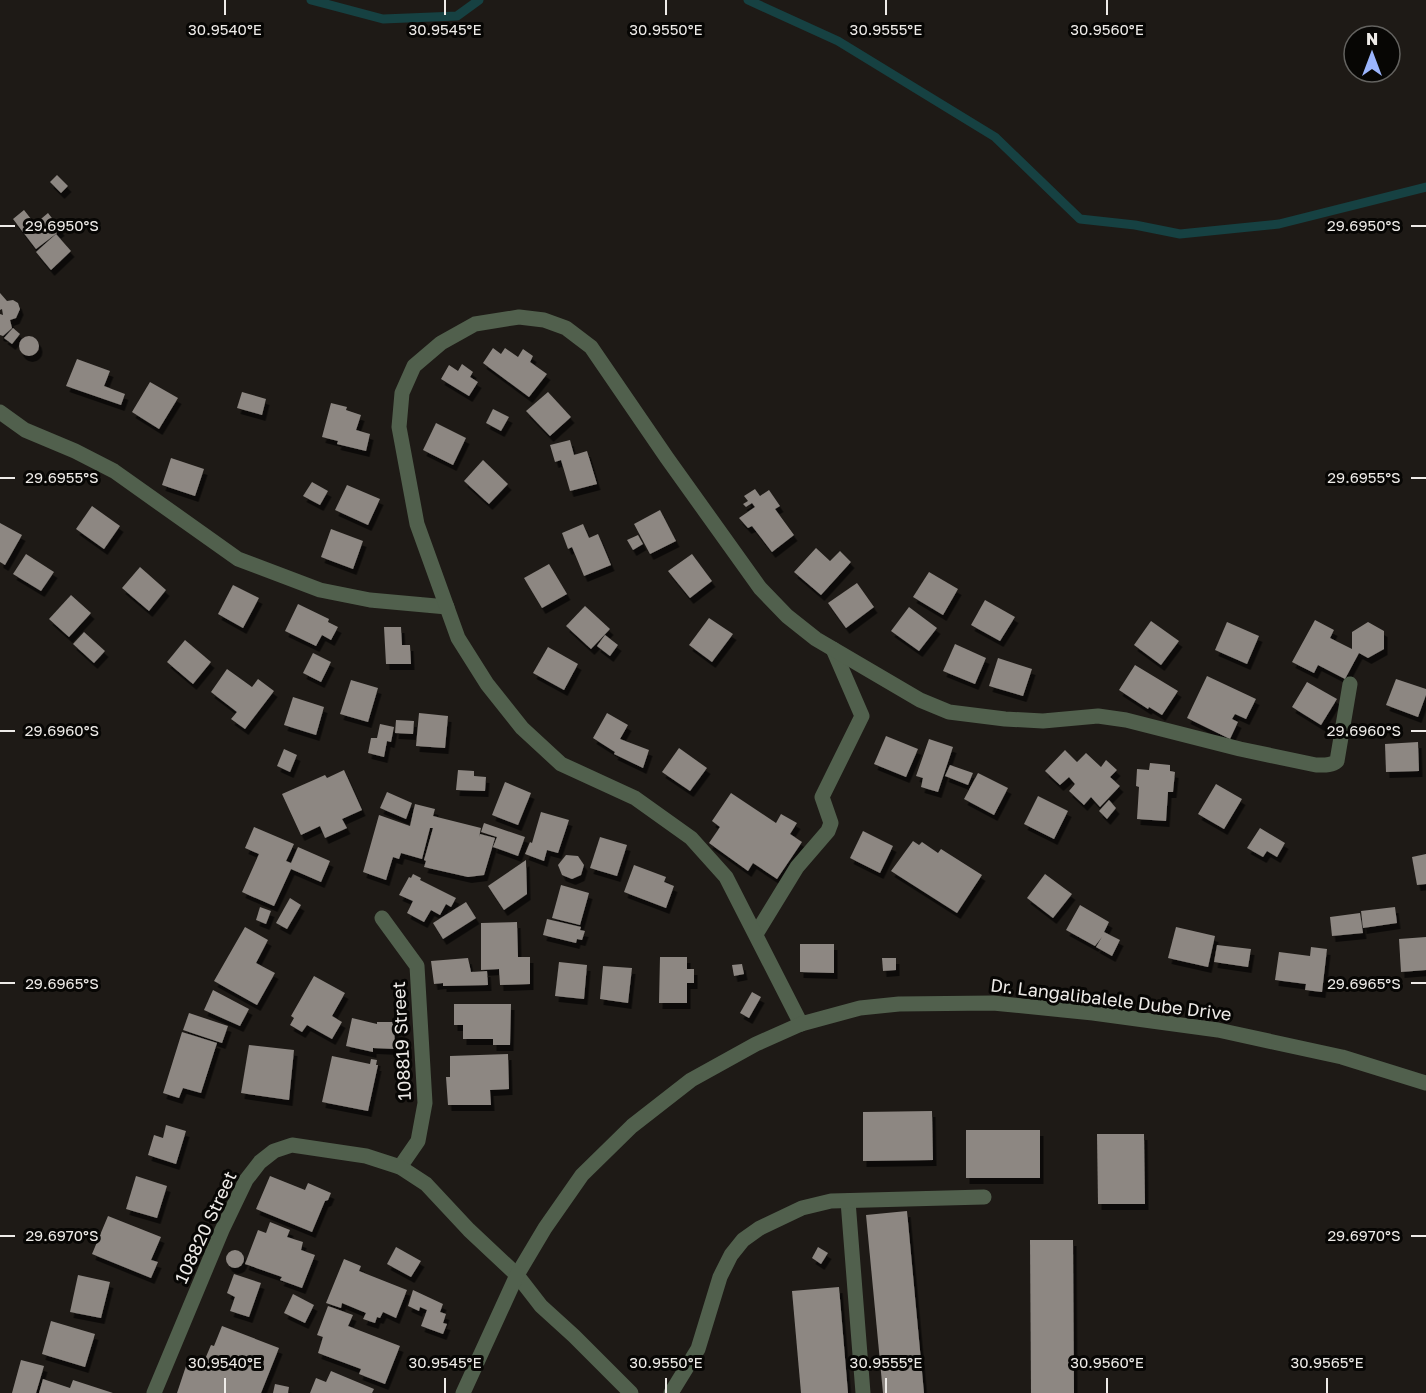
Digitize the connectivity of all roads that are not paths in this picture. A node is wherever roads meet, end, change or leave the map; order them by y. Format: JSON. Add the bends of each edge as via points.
{"nodes":[{"id":1,"x":0,"y":412,"type":"edge"},
{"id":2,"x":447,"y":608,"type":"junction"},
{"id":3,"x":833,"y":649,"type":"junction"},
{"id":4,"x":1350,"y":684,"type":"dead end"},
{"id":5,"x":382,"y":918,"type":"dead end"},
{"id":6,"x":756,"y":934,"type":"junction"},
{"id":7,"x":801,"y":1024,"type":"junction"},
{"id":8,"x":1426,"y":1083,"type":"edge"},
{"id":9,"x":400,"y":1167,"type":"junction"},
{"id":10,"x":984,"y":1197,"type":"dead end"},
{"id":11,"x":848,"y":1201,"type":"junction"},
{"id":12,"x":517,"y":1275,"type":"junction"},
{"id":13,"x":154,"y":1393,"type":"edge"},
{"id":14,"x":463,"y":1393,"type":"edge"},
{"id":15,"x":631,"y":1393,"type":"edge"},
{"id":16,"x":671,"y":1393,"type":"edge"},
{"id":17,"x":863,"y":1393,"type":"edge"}],
"edges":[{"from":1,"to":2,"type":"street","via":[[25,430],[114,471],[238,560],[320,590]]},
{"from":2,"to":3,"type":"street","via":[[417,524],[399,427],[402,393],[414,366],[441,343],[475,324],[519,316],[566,328],[591,347],[760,588],[787,616]]},
{"from":2,"to":6,"type":"street","via":[[458,638],[487,684],[522,728],[561,764],[635,798],[691,838],[726,877]]},
{"from":3,"to":4,"type":"street","via":[[920,700],[949,712],[1043,721],[1098,716],[1126,720],[1316,765],[1333,765],[1337,761]]},
{"from":3,"to":6,"type":"street","via":[[862,716],[822,797],[831,823],[828,831],[797,867]]},
{"from":5,"to":9,"type":"street","name":"108819 Street","via":[[417,966],[425,1102],[418,1141]]},
{"from":6,"to":7,"type":"street"},
{"from":7,"to":8,"type":"street","name":"Dr. Langalibalele Dube Drive","via":[[860,1008],[993,1002],[1218,1030],[1342,1057]]},
{"from":7,"to":12,"type":"street","name":"Dr. Langalibalele Dube Drive","via":[[691,1080],[632,1126],[582,1175]]},
{"from":9,"to":12,"type":"street","name":"108820 Street","via":[[426,1184]]},
{"from":9,"to":13,"type":"street","name":"108820 Street","via":[[366,1156],[292,1145],[274,1150],[260,1162],[246,1180],[222,1230]]},
{"from":10,"to":11,"type":"street"},
{"from":11,"to":16,"type":"street","via":[[802,1208],[743,1240],[720,1277],[698,1348]]},
{"from":11,"to":17,"type":"street"},
{"from":12,"to":14,"type":"street","name":"Dr. Langalibalele Dube Drive"},
{"from":12,"to":15,"type":"street","name":"108820 Street","via":[[541,1306]]}]}
